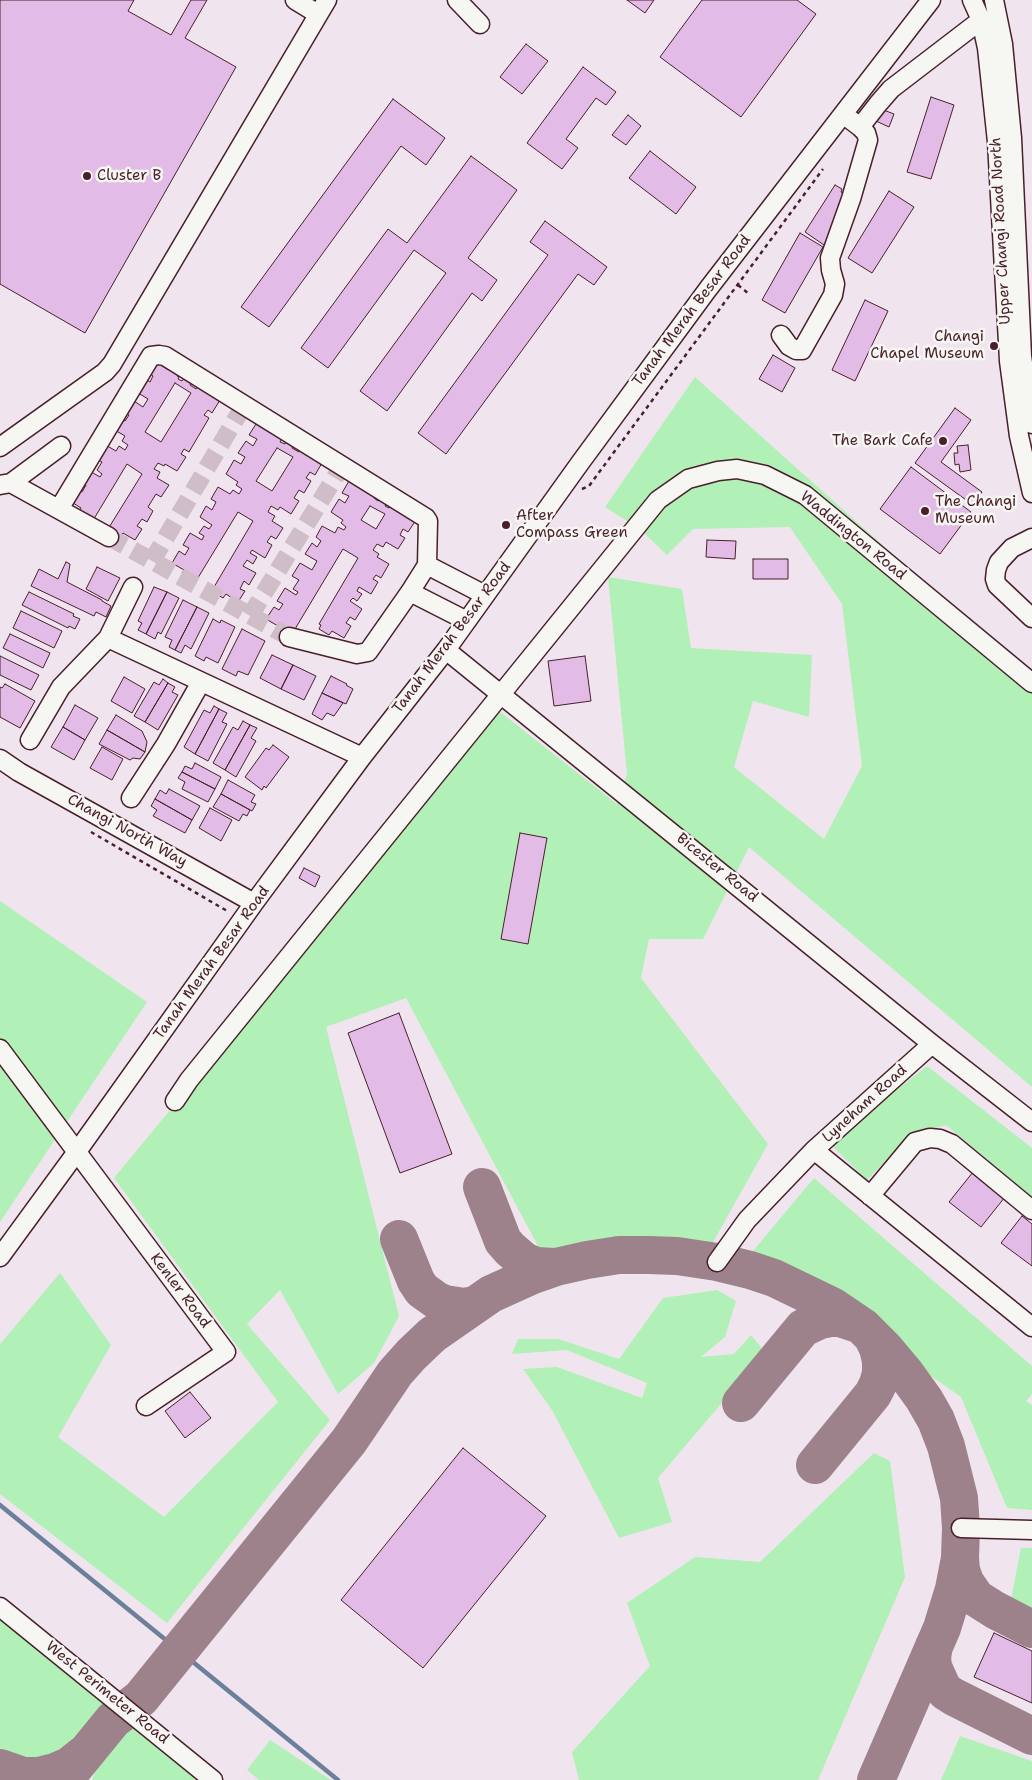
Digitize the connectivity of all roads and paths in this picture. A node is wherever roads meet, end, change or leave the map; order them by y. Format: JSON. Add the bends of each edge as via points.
{"nodes":[{"id":1,"x":295,"y":0,"type":"edge"},
{"id":2,"x":456,"y":0,"type":"edge"},
{"id":3,"x":931,"y":0,"type":"edge"},
{"id":4,"x":972,"y":0,"type":"edge"},
{"id":5,"x":322,"y":7,"type":"edge"},
{"id":6,"x":994,"y":9,"type":"edge"},
{"id":7,"x":480,"y":24,"type":"dead end"},
{"id":8,"x":843,"y":114,"type":"junction"},
{"id":9,"x":860,"y":127,"type":"junction"},
{"id":10,"x":827,"y":162,"type":"dead end"},
{"id":11,"x":738,"y":285,"type":"junction"},
{"id":12,"x":750,"y":294,"type":"dead end"},
{"id":13,"x":781,"y":336,"type":"dead end"},
{"id":14,"x":1032,"y":424,"type":"edge"},
{"id":15,"x":61,"y":446,"type":"dead end"},
{"id":16,"x":0,"y":447,"type":"edge"},
{"id":17,"x":5,"y":484,"type":"edge"},
{"id":18,"x":576,"y":492,"type":"dead end"},
{"id":19,"x":1032,"y":493,"type":"edge"},
{"id":20,"x":59,"y":509,"type":"junction"},
{"id":21,"x":109,"y":537,"type":"tunnel mouth"},
{"id":22,"x":1032,"y":538,"type":"edge"},
{"id":23,"x":426,"y":565,"type":"junction"},
{"id":24,"x":134,"y":587,"type":"dead end"},
{"id":25,"x":410,"y":592,"type":"junction"},
{"id":26,"x":485,"y":595,"type":"junction"},
{"id":27,"x":1032,"y":618,"type":"edge"},
{"id":28,"x":467,"y":621,"type":"junction"},
{"id":29,"x":289,"y":636,"type":"tunnel mouth"},
{"id":30,"x":108,"y":638,"type":"junction"},
{"id":31,"x":446,"y":650,"type":"junction"},
{"id":32,"x":201,"y":682,"type":"junction"},
{"id":33,"x":1032,"y":683,"type":"edge"},
{"id":34,"x":501,"y":694,"type":"junction"},
{"id":35,"x":30,"y":740,"type":"dead end"},
{"id":36,"x":362,"y":757,"type":"junction"},
{"id":37,"x":0,"y":759,"type":"edge"},
{"id":38,"x":131,"y":798,"type":"dead end"},
{"id":39,"x":254,"y":903,"type":"junction"},
{"id":40,"x":932,"y":1044,"type":"junction"},
{"id":41,"x":0,"y":1049,"type":"edge"},
{"id":42,"x":175,"y":1101,"type":"dead end"},
{"id":43,"x":1032,"y":1122,"type":"edge"},
{"id":44,"x":814,"y":1150,"type":"junction"},
{"id":45,"x":76,"y":1153,"type":"junction"},
{"id":46,"x":870,"y":1196,"type":"junction"},
{"id":47,"x":1032,"y":1210,"type":"edge"},
{"id":48,"x":0,"y":1257,"type":"edge"},
{"id":49,"x":717,"y":1262,"type":"dead end"},
{"id":50,"x":1032,"y":1328,"type":"edge"},
{"id":51,"x":146,"y":1406,"type":"dead end"},
{"id":52,"x":961,"y":1528,"type":"dead end"},
{"id":53,"x":1032,"y":1530,"type":"edge"},
{"id":54,"x":0,"y":1607,"type":"edge"},
{"id":55,"x":213,"y":1780,"type":"edge"}],
"edges":[{"from":1,"to":5,"type":"street"},
{"from":2,"to":7,"type":"street"},
{"from":3,"to":8,"type":"street","name":"Tanah Merah Besar Road"},
{"from":4,"to":6,"type":"street","name":"Upper Changi Road North"},
{"from":5,"to":16,"type":"street","via":[[112,364]]},
{"from":6,"to":9,"type":"street","via":[[891,90]]},
{"from":6,"to":14,"type":"street","name":"Upper Changi Road North","via":[[1003,44],[1012,138],[1022,356]]},
{"from":6,"to":19,"type":"street","name":"Upper Changi Road North","via":[[987,48],[997,142],[1009,361],[1018,436]]},
{"from":8,"to":9,"type":"street"},
{"from":8,"to":26,"type":"street","name":"Tanah Merah Besar Road","via":[[724,267]]},
{"from":9,"to":13,"type":"street","via":[[868,140],[830,258],[835,284],[833,295],[802,350],[789,346]]},
{"from":10,"to":11,"type":"path"},
{"from":11,"to":12,"type":"path"},
{"from":11,"to":18,"type":"path","via":[[589,486]]},
{"from":15,"to":17,"type":"street"},
{"from":17,"to":20,"type":"street"},
{"from":20,"to":21,"type":"street"},
{"from":20,"to":23,"type":"street","via":[[151,356],[160,355],[426,518]]},
{"from":22,"to":27,"type":"street","via":[[1012,548],[999,562],[995,579],[996,586]]},
{"from":23,"to":25,"type":"street"},
{"from":23,"to":26,"type":"street"},
{"from":24,"to":30,"type":"street"},
{"from":25,"to":28,"type":"street"},
{"from":25,"to":29,"type":"street","via":[[368,652],[357,654]]},
{"from":26,"to":28,"type":"street","name":"Tanah Merah Besar Road"},
{"from":28,"to":31,"type":"street","name":"Tanah Merah Besar Road"},
{"from":30,"to":32,"type":"street"},
{"from":30,"to":35,"type":"street","via":[[61,687]]},
{"from":31,"to":34,"type":"street","name":"Bicester Road"},
{"from":31,"to":36,"type":"street","name":"Tanah Merah Besar Road"},
{"from":32,"to":36,"type":"street"},
{"from":32,"to":38,"type":"street"},
{"from":33,"to":34,"type":"street","name":"Waddington Road","via":[[805,495],[765,475],[737,469],[688,479],[658,500]]},
{"from":34,"to":40,"type":"street","name":"Bicester Road"},
{"from":34,"to":42,"type":"street","name":"Waddington Road"},
{"from":36,"to":39,"type":"street","name":"Tanah Merah Besar Road"},
{"from":37,"to":39,"type":"street","name":"Changi North Way"},
{"from":39,"to":45,"type":"street","name":"Tanah Merah Besar Road"},
{"from":40,"to":43,"type":"street"},
{"from":40,"to":44,"type":"street","name":"Lyneham Road"},
{"from":41,"to":45,"type":"street"},
{"from":44,"to":46,"type":"street"},
{"from":44,"to":49,"type":"street","name":"Lyneham Road","via":[[747,1220]]},
{"from":45,"to":48,"type":"street","name":"Tanah Merah Besar Road"},
{"from":45,"to":51,"type":"street","name":"Kenler Road","via":[[226,1352]]},
{"from":46,"to":47,"type":"street","via":[[915,1142],[930,1138],[952,1144]]},
{"from":46,"to":50,"type":"street"},
{"from":52,"to":53,"type":"street"},
{"from":54,"to":55,"type":"street","name":"West Perimeter Road"}]}
